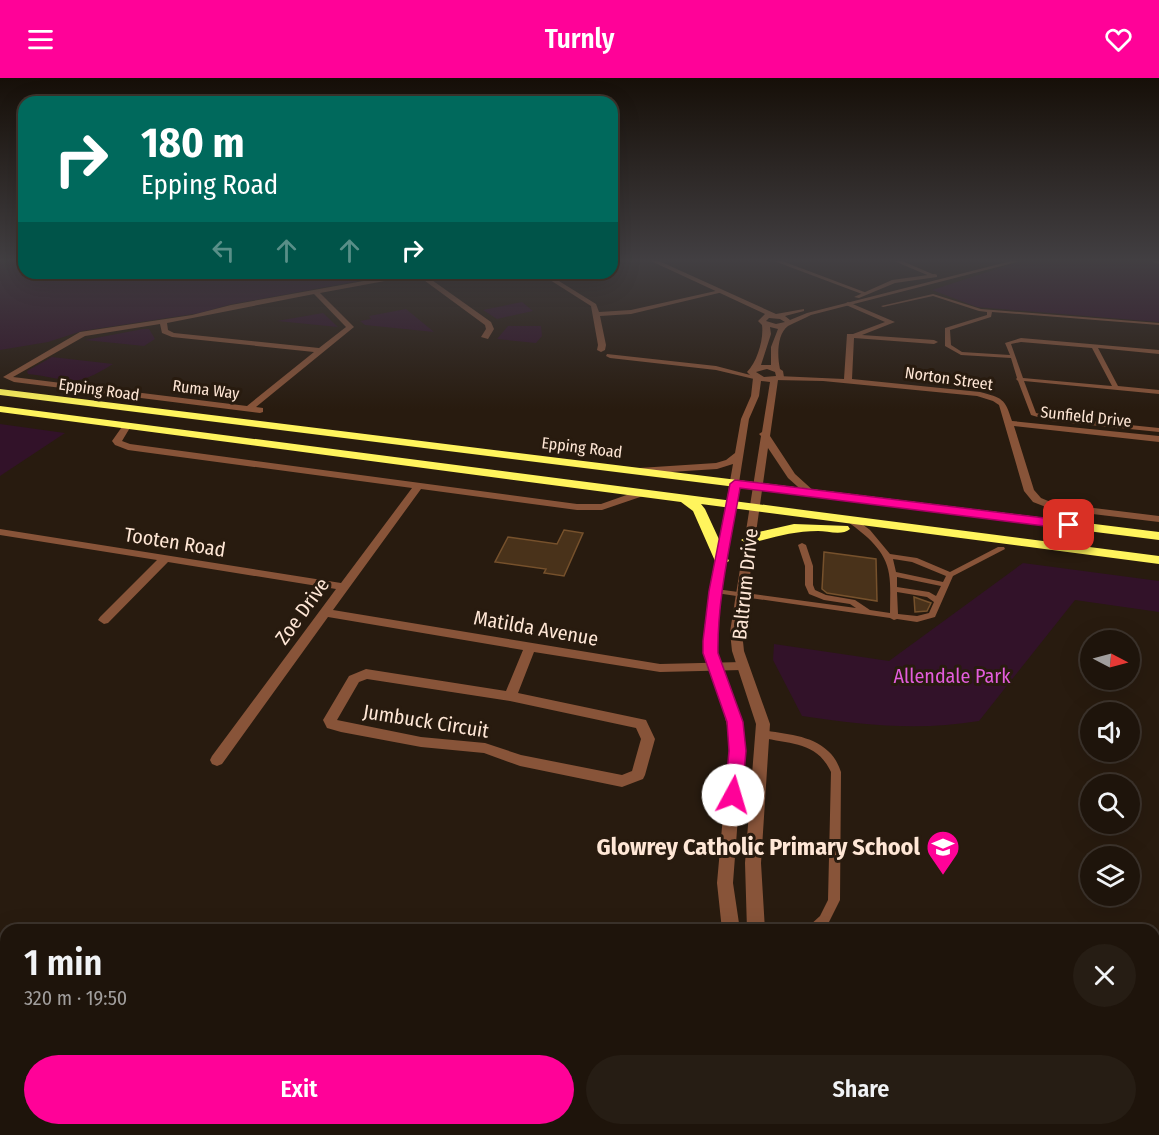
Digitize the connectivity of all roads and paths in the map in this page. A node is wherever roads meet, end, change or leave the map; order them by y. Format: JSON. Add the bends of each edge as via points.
{"nodes":[{"id":1,"x":219,"y":310,"type":"edge"},
{"id":2,"x":335,"y":310,"type":"edge"},
{"id":3,"x":469,"y":310,"type":"edge"},
{"id":4,"x":594,"y":310,"type":"edge"},
{"id":5,"x":638,"y":310,"type":"edge"},
{"id":6,"x":745,"y":310,"type":"edge"},
{"id":7,"x":761,"y":310,"type":"edge"},
{"id":8,"x":798,"y":310,"type":"edge"},
{"id":9,"x":823,"y":310,"type":"edge"},
{"id":10,"x":863,"y":310,"type":"edge"},
{"id":11,"x":990,"y":310,"type":"edge"},
{"id":12,"x":994,"y":310,"type":"edge"},
{"id":13,"x":596,"y":314,"type":"junction"},
{"id":14,"x":776,"y":316,"type":"junction"},
{"id":15,"x":163,"y":321,"type":"junction"},
{"id":16,"x":764,"y":322,"type":"junction"},
{"id":17,"x":786,"y":324,"type":"junction"},
{"id":18,"x":1159,"y":324,"type":"edge"},
{"id":19,"x":344,"y":332,"type":"junction"},
{"id":20,"x":356,"y":333,"type":"dead end"},
{"id":21,"x":853,"y":335,"type":"junction"},
{"id":22,"x":485,"y":337,"type":"dead end"},
{"id":23,"x":934,"y":342,"type":"dead end"},
{"id":24,"x":1094,"y":346,"type":"junction"},
{"id":25,"x":600,"y":350,"type":"dead end"},
{"id":26,"x":321,"y":351,"type":"junction"},
{"id":27,"x":1159,"y":352,"type":"edge"},
{"id":28,"x":610,"y":356,"type":"dead end"},
{"id":29,"x":1012,"y":357,"type":"junction"},
{"id":30,"x":755,"y":373,"type":"junction"},
{"id":31,"x":777,"y":374,"type":"junction"},
{"id":32,"x":1019,"y":379,"type":"junction"},
{"id":33,"x":848,"y":382,"type":"junction"},
{"id":34,"x":1116,"y":388,"type":"junction"},
{"id":35,"x":0,"y":392,"type":"edge"},
{"id":36,"x":1159,"y":392,"type":"edge"},
{"id":37,"x":0,"y":409,"type":"edge"},
{"id":38,"x":248,"y":409,"type":"junction"},
{"id":39,"x":260,"y":410,"type":"dead end"},
{"id":40,"x":1009,"y":423,"type":"junction"},
{"id":41,"x":127,"y":426,"type":"junction"},
{"id":42,"x":1159,"y":430,"type":"edge"},
{"id":43,"x":764,"y":434,"type":"junction"},
{"id":44,"x":1159,"y":439,"type":"edge"},
{"id":45,"x":740,"y":453,"type":"junction"},
{"id":46,"x":635,"y":471,"type":"junction"},
{"id":47,"x":735,"y":484,"type":"junction"},
{"id":48,"x":418,"y":486,"type":"junction"},
{"id":49,"x":757,"y":486,"type":"junction"},
{"id":50,"x":642,"y":493,"type":"junction"},
{"id":51,"x":811,"y":493,"type":"junction"},
{"id":52,"x":686,"y":499,"type":"junction"},
{"id":53,"x":731,"y":505,"type":"junction"},
{"id":54,"x":754,"y":507,"type":"junction"},
{"id":55,"x":1159,"y":519,"type":"edge"},
{"id":56,"x":851,"y":520,"type":"junction"},
{"id":57,"x":867,"y":532,"type":"junction"},
{"id":58,"x":2,"y":534,"type":"edge"},
{"id":59,"x":1159,"y":536,"type":"edge"},
{"id":60,"x":748,"y":540,"type":"junction"},
{"id":61,"x":802,"y":545,"type":"dead end"},
{"id":62,"x":1001,"y":549,"type":"junction"},
{"id":63,"x":888,"y":556,"type":"junction"},
{"id":64,"x":166,"y":558,"type":"junction"},
{"id":65,"x":1159,"y":560,"type":"edge"},
{"id":66,"x":722,"y":561,"type":"junction"},
{"id":67,"x":1159,"y":566,"type":"edge"},
{"id":68,"x":893,"y":574,"type":"junction"},
{"id":69,"x":950,"y":574,"type":"junction"},
{"id":70,"x":946,"y":585,"type":"junction"},
{"id":71,"x":344,"y":587,"type":"junction"},
{"id":72,"x":893,"y":589,"type":"junction"},
{"id":73,"x":716,"y":591,"type":"junction"},
{"id":74,"x":740,"y":595,"type":"junction"},
{"id":75,"x":939,"y":601,"type":"junction"},
{"id":76,"x":325,"y":613,"type":"junction"},
{"id":77,"x":869,"y":613,"type":"junction"},
{"id":78,"x":894,"y":616,"type":"junction"},
{"id":79,"x":104,"y":620,"type":"dead end"},
{"id":80,"x":530,"y":647,"type":"junction"},
{"id":81,"x":742,"y":666,"type":"junction"},
{"id":82,"x":715,"y":668,"type":"junction"},
{"id":83,"x":510,"y":696,"type":"junction"},
{"id":84,"x":763,"y":734,"type":"junction"},
{"id":85,"x":217,"y":760,"type":"dead end"},
{"id":86,"x":730,"y":924,"type":"edge"},
{"id":87,"x":756,"y":924,"type":"edge"},
{"id":88,"x":820,"y":924,"type":"edge"}],
"edges":[{"from":1,"to":15,"type":"street"},
{"from":2,"to":19,"type":"street","via":[[350,324]]},
{"from":3,"to":22,"type":"street","via":[[488,324],[490,329]]},
{"from":4,"to":13,"type":"street"},
{"from":5,"to":13,"type":"street"},
{"from":6,"to":16,"type":"street"},
{"from":7,"to":14,"type":"street"},
{"from":8,"to":14,"type":"street"},
{"from":9,"to":17,"type":"street"},
{"from":10,"to":21,"type":"street","via":[[891,322]]},
{"from":11,"to":29,"type":"lane","via":[[989,316],[947,329],[948,346],[961,353]]},
{"from":12,"to":18,"type":"lane"},
{"from":13,"to":25,"type":"street"},
{"from":14,"to":16,"type":"street"},
{"from":14,"to":17,"type":"street","via":[[786,318]]},
{"from":15,"to":26,"type":"street","via":[[165,331],[172,335]]},
{"from":15,"to":38,"type":"street","name":"Ruma Way","via":[[79,336],[7,377]]},
{"from":16,"to":17,"type":"street"},
{"from":16,"to":30,"type":"street","name":"Baltrum Drive","via":[[767,334]]},
{"from":17,"to":31,"type":"street","name":"Baltrum Drive","via":[[776,338],[773,360]]},
{"from":19,"to":20,"type":"street"},
{"from":19,"to":26,"type":"street"},
{"from":21,"to":23,"type":"street"},
{"from":21,"to":33,"type":"street"},
{"from":24,"to":27,"type":"lane"},
{"from":24,"to":29,"type":"lane","via":[[1012,340],[1008,344]]},
{"from":24,"to":34,"type":"lane"},
{"from":26,"to":38,"type":"street"},
{"from":28,"to":30,"type":"street","name":"Norton Street"},
{"from":29,"to":32,"type":"lane"},
{"from":30,"to":31,"type":"street","name":"Norton Street"},
{"from":30,"to":45,"type":"street","name":"Baltrum Drive","via":[[755,396],[745,419]]},
{"from":31,"to":33,"type":"street","name":"Norton Street"},
{"from":31,"to":43,"type":"street","name":"Baltrum Drive"},
{"from":32,"to":34,"type":"lane"},
{"from":32,"to":42,"type":"lane","via":[[1030,411],[1038,416]]},
{"from":33,"to":40,"type":"street","name":"Norton Street","via":[[992,397],[1003,404]]},
{"from":34,"to":36,"type":"lane"},
{"from":35,"to":46,"type":"main road","name":"Epping Road"},
{"from":37,"to":41,"type":"main road","name":"Epping Road"},
{"from":38,"to":39,"type":"street","name":"Ruma Way"},
{"from":40,"to":44,"type":"street","name":"Sunfield Drive"},
{"from":40,"to":55,"type":"street","name":"Norton Street","via":[[1029,490],[1037,500],[1051,506]]},
{"from":41,"to":48,"type":"street","name":"Epping Road","via":[[117,441],[128,447]]},
{"from":41,"to":50,"type":"main road","name":"Epping Road"},
{"from":43,"to":49,"type":"street","name":"Baltrum Drive"},
{"from":43,"to":51,"type":"street","via":[[791,476]]},
{"from":45,"to":46,"type":"street","via":[[717,466]]},
{"from":45,"to":47,"type":"street","name":"Baltrum Drive"},
{"from":46,"to":47,"type":"main road","name":"Epping Road"},
{"from":47,"to":49,"type":"main road","name":"Epping Road"},
{"from":47,"to":53,"type":"street","name":"Baltrum Drive"},
{"from":48,"to":50,"type":"street","name":"Epping Road","via":[[585,508],[602,507]]},
{"from":48,"to":71,"type":"street","name":"Zoe Drive"},
{"from":49,"to":51,"type":"main road","name":"Epping Road"},
{"from":49,"to":54,"type":"street","name":"Baltrum Drive"},
{"from":50,"to":52,"type":"main road","name":"Epping Road"},
{"from":51,"to":59,"type":"main road","name":"Epping Road"},
{"from":52,"to":53,"type":"main road","name":"Epping Road"},
{"from":52,"to":66,"type":"main road","via":[[699,509]]},
{"from":53,"to":54,"type":"main road","name":"Epping Road"},
{"from":53,"to":66,"type":"street","name":"Baltrum Drive"},
{"from":54,"to":56,"type":"main road","name":"Epping Road"},
{"from":54,"to":60,"type":"street","name":"Baltrum Drive"},
{"from":56,"to":57,"type":"lane"},
{"from":56,"to":65,"type":"main road","name":"Epping Road"},
{"from":57,"to":60,"type":"main road","via":[[828,527],[785,529],[767,531]]},
{"from":57,"to":62,"type":"main road"},
{"from":57,"to":63,"type":"lane"},
{"from":58,"to":64,"type":"street","name":"Tooten Road"},
{"from":60,"to":74,"type":"street","name":"Baltrum Drive"},
{"from":61,"to":77,"type":"lane","via":[[812,592],[852,602]]},
{"from":62,"to":67,"type":"main road"},
{"from":62,"to":69,"type":"lane"},
{"from":63,"to":68,"type":"lane"},
{"from":63,"to":69,"type":"lane","via":[[914,560]]},
{"from":64,"to":71,"type":"street","name":"Tooten Road"},
{"from":64,"to":79,"type":"street"},
{"from":66,"to":73,"type":"street","name":"Baltrum Drive"},
{"from":68,"to":70,"type":"lane"},
{"from":68,"to":72,"type":"lane"},
{"from":69,"to":70,"type":"lane"},
{"from":70,"to":75,"type":"lane"},
{"from":71,"to":76,"type":"street","name":"Zoe Drive"},
{"from":72,"to":75,"type":"lane","via":[[929,595]]},
{"from":72,"to":78,"type":"lane"},
{"from":73,"to":74,"type":"lane"},
{"from":73,"to":82,"type":"street","name":"Baltrum Drive","via":[[710,637]]},
{"from":74,"to":77,"type":"lane"},
{"from":74,"to":81,"type":"street","name":"Baltrum Drive","via":[[736,632]]},
{"from":75,"to":78,"type":"lane","via":[[932,615],[925,618]]},
{"from":76,"to":80,"type":"street","name":"Matilda Avenue"},
{"from":76,"to":85,"type":"street","name":"Zoe Drive"},
{"from":77,"to":78,"type":"lane"},
{"from":80,"to":82,"type":"street","name":"Matilda Avenue","via":[[660,668]]},
{"from":80,"to":83,"type":"street"},
{"from":81,"to":82,"type":"street","name":"Matilda Avenue"},
{"from":81,"to":84,"type":"street","name":"Baltrum Drive","via":[[760,712]]},
{"from":82,"to":86,"type":"street","name":"Baltrum Drive","via":[[737,738],[725,883]]},
{"from":83,"to":83,"type":"street","name":"Jumbuck Circuit","via":[[641,724],[648,739],[641,772],[622,781],[520,760],[485,748],[421,742],[341,727],[330,720],[354,680],[366,674]]},
{"from":84,"to":87,"type":"street","name":"Baltrum Drive","via":[[753,863]]},
{"from":84,"to":88,"type":"lane","via":[[818,747],[831,758],[836,772],[834,900]]}]}
